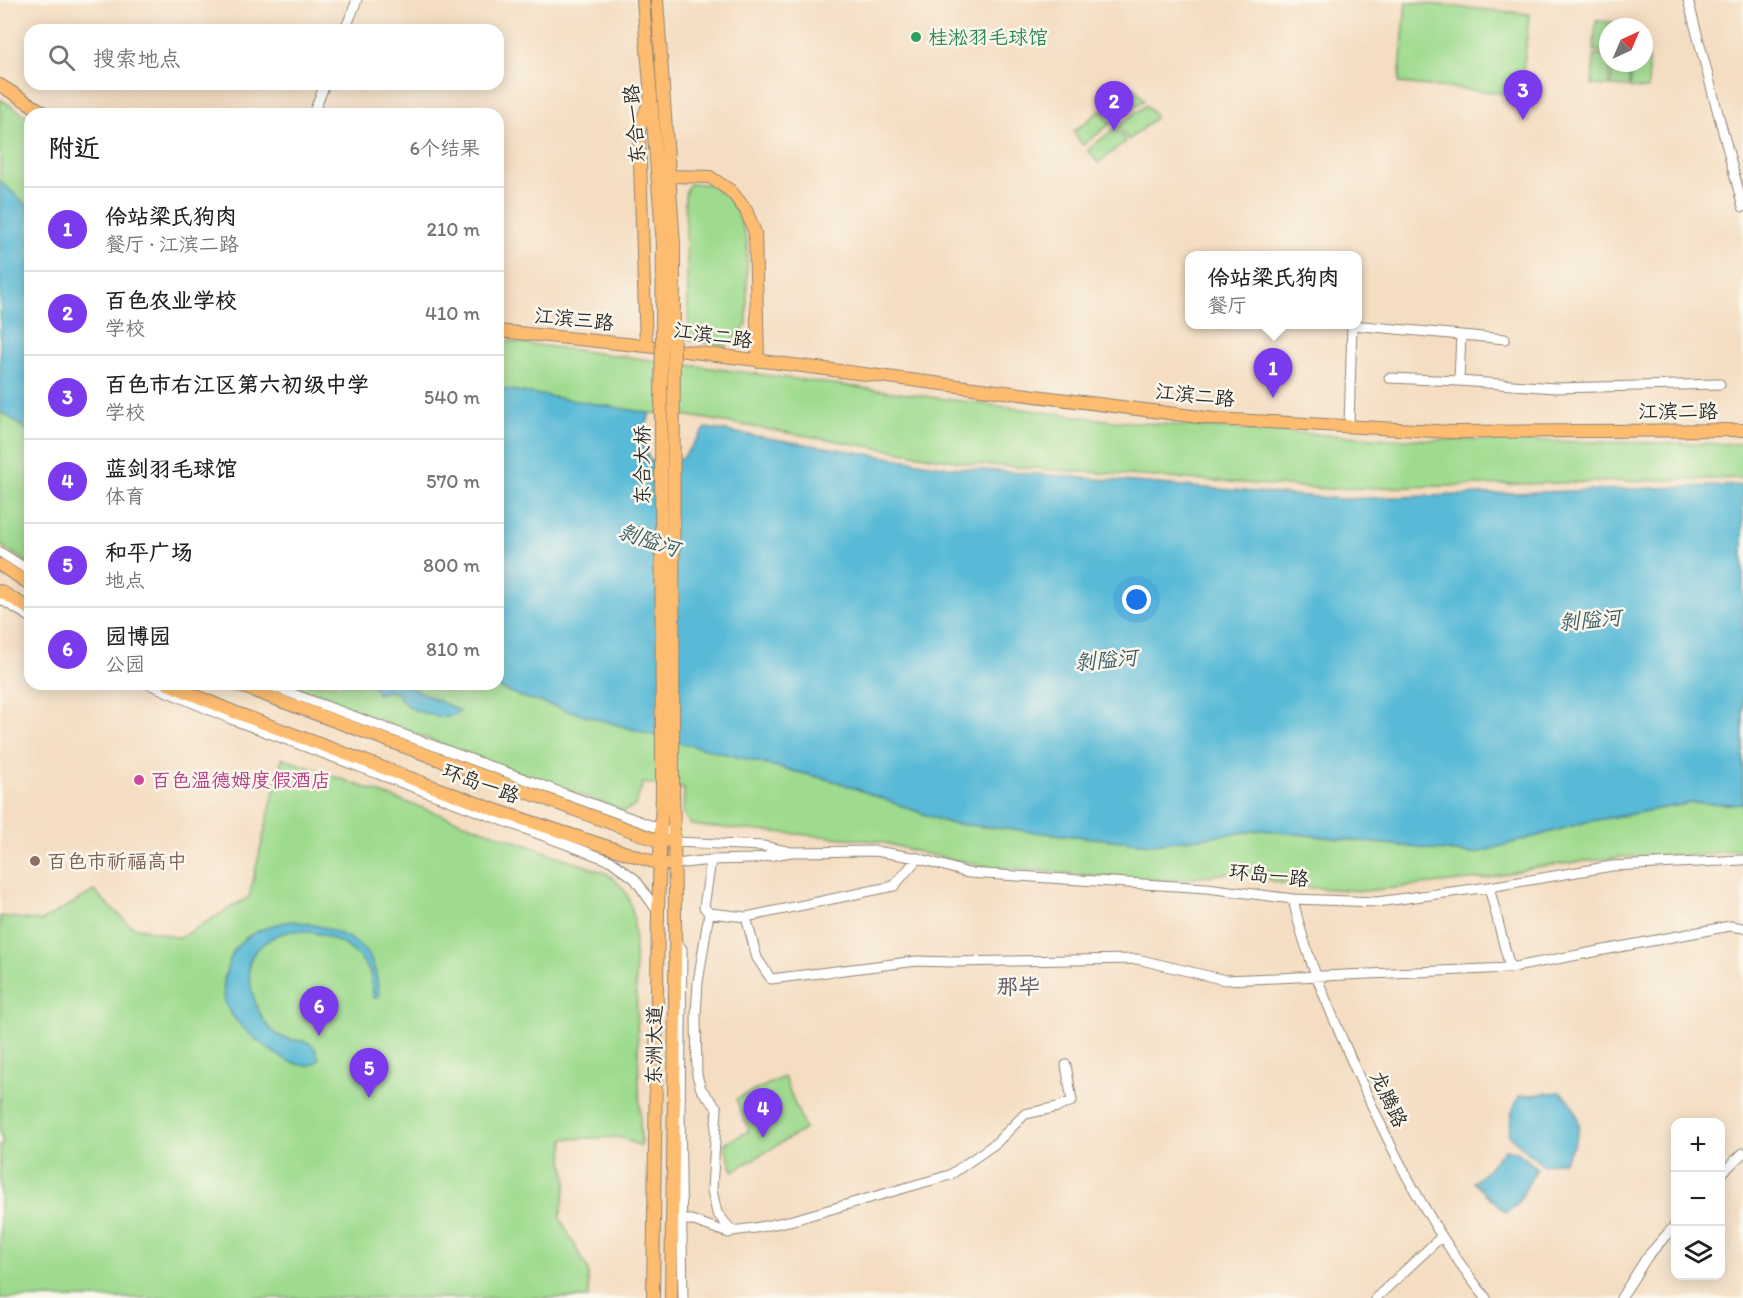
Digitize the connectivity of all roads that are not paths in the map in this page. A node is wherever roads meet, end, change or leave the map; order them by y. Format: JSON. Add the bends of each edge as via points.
{"nodes":[{"id":1,"x":357,"y":0,"type":"edge"},
{"id":2,"x":643,"y":0,"type":"edge"},
{"id":3,"x":657,"y":0,"type":"edge"},
{"id":4,"x":1688,"y":0,"type":"edge"},
{"id":5,"x":347,"y":24,"type":"edge"},
{"id":6,"x":0,"y":85,"type":"edge"},
{"id":7,"x":0,"y":90,"type":"edge"},
{"id":8,"x":323,"y":90,"type":"edge"},
{"id":9,"x":651,"y":96,"type":"junction"},
{"id":10,"x":28,"y":108,"type":"edge"},
{"id":11,"x":36,"y":108,"type":"edge"},
{"id":12,"x":315,"y":108,"type":"edge"},
{"id":13,"x":669,"y":176,"type":"junction"},
{"id":14,"x":1743,"y":207,"type":"edge"},
{"id":15,"x":669,"y":245,"type":"junction"},
{"id":16,"x":1362,"y":326,"type":"edge"},
{"id":17,"x":1352,"y":329,"type":"edge"},
{"id":18,"x":504,"y":332,"type":"edge"},
{"id":19,"x":1461,"y":335,"type":"junction"},
{"id":20,"x":1505,"y":339,"type":"dead end"},
{"id":21,"x":646,"y":346,"type":"junction"},
{"id":22,"x":758,"y":361,"type":"junction"},
{"id":23,"x":1389,"y":378,"type":"dead end"},
{"id":24,"x":1460,"y":381,"type":"junction"},
{"id":25,"x":1720,"y":384,"type":"dead end"},
{"id":26,"x":1349,"y":426,"type":"junction"},
{"id":27,"x":1743,"y":430,"type":"edge"},
{"id":28,"x":0,"y":552,"type":"edge"},
{"id":29,"x":0,"y":565,"type":"edge"},
{"id":30,"x":24,"y":567,"type":"edge"},
{"id":31,"x":24,"y":580,"type":"edge"},
{"id":32,"x":0,"y":591,"type":"edge"},
{"id":33,"x":0,"y":599,"type":"edge"},
{"id":34,"x":24,"y":605,"type":"edge"},
{"id":35,"x":24,"y":613,"type":"edge"},
{"id":36,"x":163,"y":690,"type":"edge"},
{"id":37,"x":182,"y":690,"type":"edge"},
{"id":38,"x":252,"y":690,"type":"edge"},
{"id":39,"x":282,"y":690,"type":"edge"},
{"id":40,"x":667,"y":793,"type":"junction"},
{"id":41,"x":479,"y":807,"type":"junction"},
{"id":42,"x":660,"y":835,"type":"junction"},
{"id":43,"x":675,"y":837,"type":"junction"},
{"id":44,"x":791,"y":852,"type":"junction"},
{"id":45,"x":918,"y":858,"type":"junction"},
{"id":46,"x":711,"y":860,"type":"junction"},
{"id":47,"x":1743,"y":860,"type":"edge"},
{"id":48,"x":660,"y":864,"type":"junction"},
{"id":49,"x":675,"y":864,"type":"junction"},
{"id":50,"x":1489,"y":887,"type":"junction"},
{"id":51,"x":1293,"y":899,"type":"junction"},
{"id":52,"x":658,"y":912,"type":"junction"},
{"id":53,"x":709,"y":913,"type":"junction"},
{"id":54,"x":746,"y":917,"type":"junction"},
{"id":55,"x":1743,"y":928,"type":"edge"},
{"id":56,"x":675,"y":940,"type":"junction"},
{"id":57,"x":657,"y":967,"type":"junction"},
{"id":58,"x":675,"y":967,"type":"junction"},
{"id":59,"x":1510,"y":968,"type":"junction"},
{"id":60,"x":1316,"y":976,"type":"junction"},
{"id":61,"x":1066,"y":1065,"type":"dead end"},
{"id":62,"x":1743,"y":1153,"type":"edge"},
{"id":63,"x":1723,"y":1172,"type":"edge"},
{"id":64,"x":677,"y":1219,"type":"junction"},
{"id":65,"x":1674,"y":1226,"type":"edge"},
{"id":66,"x":732,"y":1231,"type":"junction"},
{"id":67,"x":1442,"y":1237,"type":"junction"},
{"id":68,"x":653,"y":1298,"type":"edge"},
{"id":69,"x":671,"y":1298,"type":"edge"},
{"id":70,"x":683,"y":1298,"type":"edge"},
{"id":71,"x":1376,"y":1298,"type":"edge"},
{"id":72,"x":1486,"y":1298,"type":"edge"},
{"id":73,"x":1621,"y":1298,"type":"edge"}],
"edges":[{"from":1,"to":5,"type":"street"},
{"from":2,"to":9,"type":"main road","name":"东合一路"},
{"from":3,"to":13,"type":"main road","name":"东合一路"},
{"from":4,"to":14,"type":"street"},
{"from":6,"to":11,"type":"main road"},
{"from":7,"to":10,"type":"main road"},
{"from":8,"to":12,"type":"street"},
{"from":9,"to":15,"type":"main road","name":"东合一路"},
{"from":9,"to":21,"type":"main road","via":[[639,131]]},
{"from":13,"to":15,"type":"main road","name":"东合一路"},
{"from":13,"to":22,"type":"main road","via":[[710,177],[731,191],[746,210],[755,233]]},
{"from":15,"to":40,"type":"main road","name":"东合大桥","bridge":true,"via":[[661,404]]},
{"from":16,"to":19,"type":"street"},
{"from":17,"to":26,"type":"street"},
{"from":18,"to":21,"type":"main road","name":"江滨三路"},
{"from":19,"to":20,"type":"street"},
{"from":19,"to":24,"type":"street"},
{"from":21,"to":22,"type":"main road","name":"江滨二路"},
{"from":22,"to":26,"type":"main road","name":"江滨二路","via":[[1215,419]]},
{"from":23,"to":24,"type":"street"},
{"from":24,"to":25,"type":"street","via":[[1555,388]]},
{"from":26,"to":27,"type":"main road","name":"江滨二路","via":[[1452,432]]},
{"from":28,"to":30,"type":"street"},
{"from":29,"to":31,"type":"main road"},
{"from":32,"to":34,"type":"main road"},
{"from":33,"to":35,"type":"street"},
{"from":36,"to":41,"type":"street","via":[[231,719]]},
{"from":37,"to":41,"type":"main road","name":"环岛一路"},
{"from":38,"to":42,"type":"main road","name":"环岛一路"},
{"from":39,"to":42,"type":"street"},
{"from":40,"to":42,"type":"main road","name":"东洲大道"},
{"from":40,"to":43,"type":"main road","name":"东洲大道"},
{"from":41,"to":48,"type":"main road","name":"环岛一路"},
{"from":41,"to":52,"type":"street","via":[[611,861],[635,879]]},
{"from":42,"to":43,"type":"main road","name":"环岛一路"},
{"from":42,"to":48,"type":"main road","name":"东洲大道"},
{"from":43,"to":44,"type":"street","name":"环岛一路"},
{"from":43,"to":49,"type":"main road","name":"东洲大道"},
{"from":44,"to":45,"type":"street","name":"环岛一路","via":[[875,851]]},
{"from":44,"to":46,"type":"street","name":"环岛一路","via":[[752,859]]},
{"from":45,"to":51,"type":"street","name":"环岛一路","via":[[968,873],[1207,888]]},
{"from":45,"to":54,"type":"street","via":[[894,886]]},
{"from":46,"to":49,"type":"street","name":"环岛一路"},
{"from":46,"to":53,"type":"street","via":[[704,907]]},
{"from":47,"to":50,"type":"street","name":"环岛一路","via":[[1612,866]]},
{"from":48,"to":49,"type":"main road","name":"环岛一路"},
{"from":48,"to":52,"type":"main road","name":"东洲大道"},
{"from":49,"to":56,"type":"main road","name":"东洲大道"},
{"from":50,"to":51,"type":"street","name":"环岛一路","via":[[1377,902]]},
{"from":50,"to":59,"type":"street"},
{"from":51,"to":60,"type":"street","name":"龙腾路"},
{"from":52,"to":57,"type":"main road","name":"东洲大道"},
{"from":53,"to":54,"type":"street"},
{"from":53,"to":66,"type":"street","via":[[698,982],[697,1075],[701,1089],[717,1108],[712,1190],[717,1213]]},
{"from":54,"to":60,"type":"street","via":[[757,958],[771,979],[917,961],[1137,959],[1224,980]]},
{"from":55,"to":59,"type":"street","via":[[1730,926]]},
{"from":56,"to":58,"type":"main road","name":"东洲大道"},
{"from":56,"to":64,"type":"street","via":[[682,949]]},
{"from":57,"to":58,"type":"main road"},
{"from":57,"to":68,"type":"main road","name":"东洲大道"},
{"from":58,"to":64,"type":"main road","name":"东洲大道"},
{"from":59,"to":60,"type":"street"},
{"from":60,"to":67,"type":"street","name":"龙腾路","via":[[1387,1137]]},
{"from":61,"to":66,"type":"street","via":[[1072,1101],[1025,1114],[996,1143],[950,1175],[793,1220]]},
{"from":62,"to":63,"type":"street"},
{"from":64,"to":66,"type":"street"},
{"from":64,"to":69,"type":"main road","name":"东洲大道"},
{"from":64,"to":70,"type":"street"},
{"from":65,"to":73,"type":"street","via":[[1647,1257]]},
{"from":67,"to":71,"type":"street"},
{"from":67,"to":72,"type":"street","name":"龙腾路"}]}
